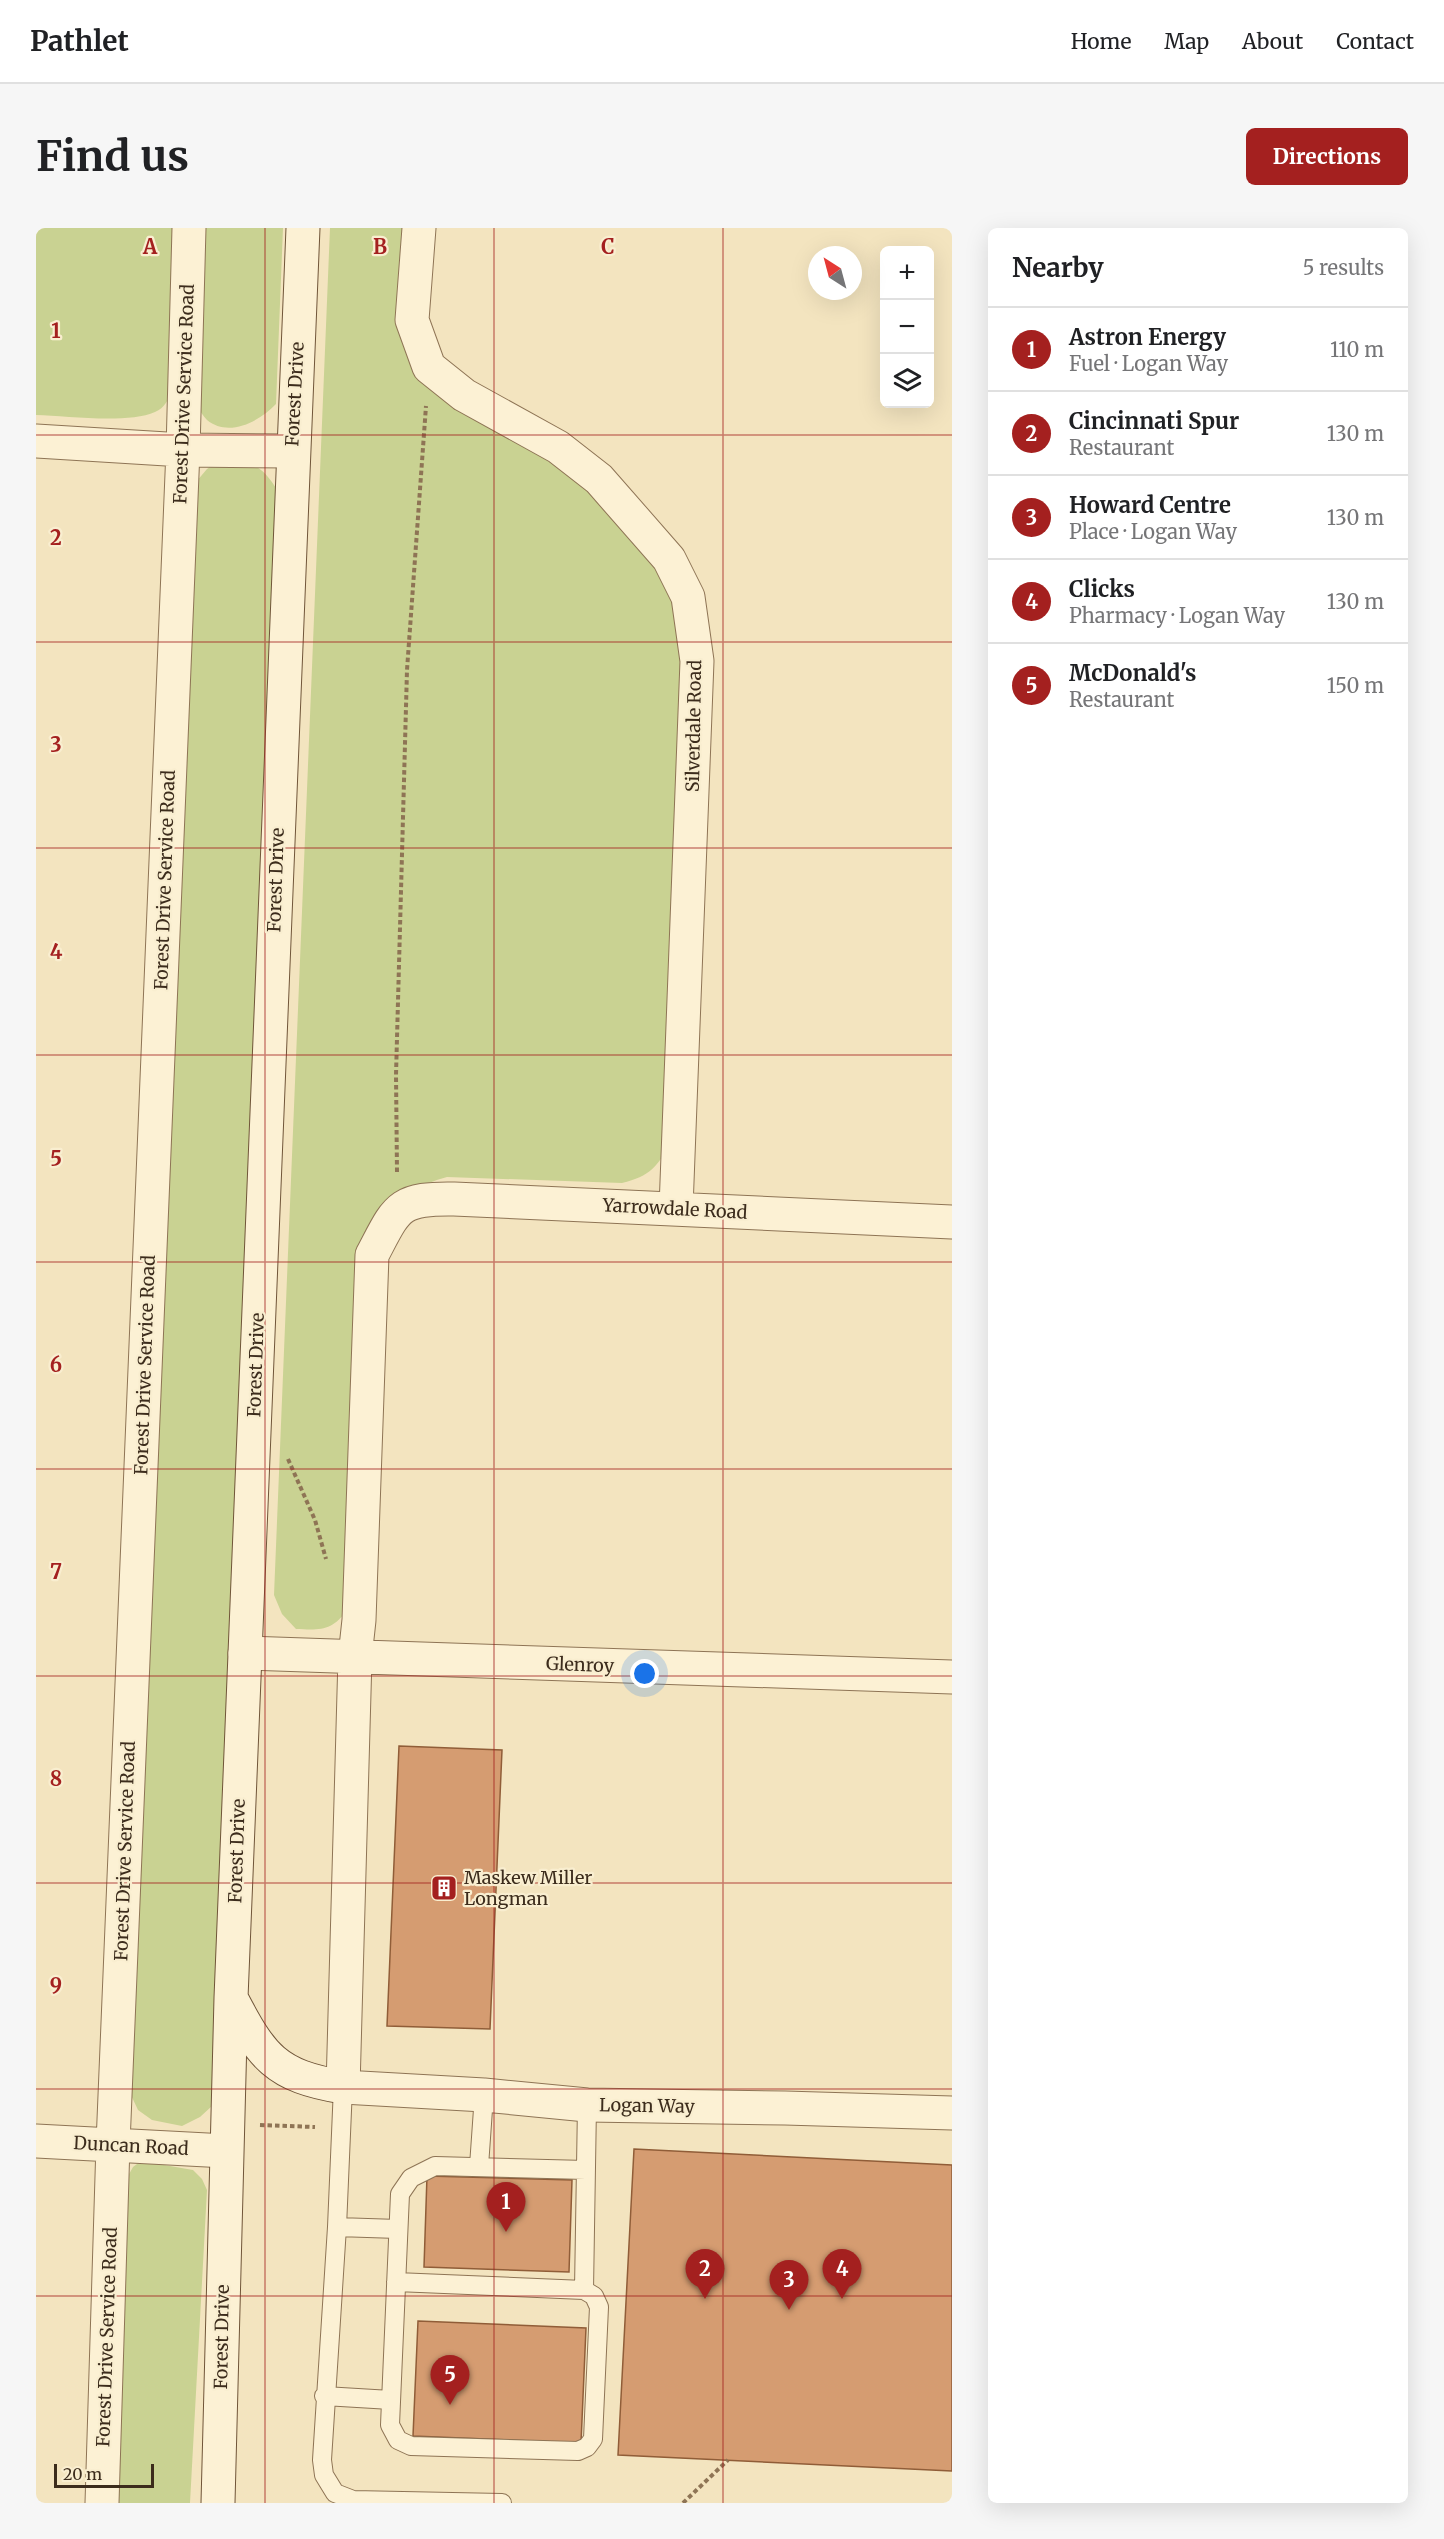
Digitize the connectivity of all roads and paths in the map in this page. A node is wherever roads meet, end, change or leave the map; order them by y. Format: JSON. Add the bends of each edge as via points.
{"nodes":[{"id":1,"x":189,"y":228,"type":"edge"},
{"id":2,"x":303,"y":228,"type":"edge"},
{"id":3,"x":419,"y":228,"type":"edge"},
{"id":4,"x":427,"y":381,"type":"junction"},
{"id":5,"x":36,"y":441,"type":"edge"},
{"id":6,"x":183,"y":450,"type":"junction"},
{"id":7,"x":293,"y":451,"type":"junction"},
{"id":8,"x":398,"y":1195,"type":"junction"},
{"id":9,"x":676,"y":1208,"type":"junction"},
{"id":10,"x":952,"y":1222,"type":"edge"},
{"id":11,"x":286,"y":1454,"type":"dead end"},
{"id":12,"x":327,"y":1563,"type":"dead end"},
{"id":13,"x":244,"y":1653,"type":"junction"},
{"id":14,"x":355,"y":1657,"type":"junction"},
{"id":15,"x":952,"y":1677,"type":"edge"},
{"id":16,"x":231,"y":1998,"type":"junction"},
{"id":17,"x":343,"y":2087,"type":"junction"},
{"id":18,"x":484,"y":2095,"type":"junction"},
{"id":19,"x":587,"y":2105,"type":"junction"},
{"id":20,"x":952,"y":2113,"type":"edge"},
{"id":21,"x":341,"y":2128,"type":"junction"},
{"id":22,"x":226,"y":2140,"type":"junction"},
{"id":23,"x":36,"y":2142,"type":"edge"},
{"id":24,"x":113,"y":2144,"type":"junction"},
{"id":25,"x":479,"y":2166,"type":"junction"},
{"id":26,"x":586,"y":2170,"type":"junction"},
{"id":27,"x":337,"y":2227,"type":"junction"},
{"id":28,"x":398,"y":2229,"type":"junction"},
{"id":29,"x":396,"y":2282,"type":"junction"},
{"id":30,"x":584,"y":2290,"type":"junction"},
{"id":31,"x":324,"y":2396,"type":"junction"},
{"id":32,"x":391,"y":2400,"type":"junction"},
{"id":33,"x":728,"y":2460,"type":"dead end"},
{"id":34,"x":102,"y":2503,"type":"edge"},
{"id":35,"x":218,"y":2503,"type":"edge"},
{"id":36,"x":502,"y":2503,"type":"edge"},
{"id":37,"x":683,"y":2503,"type":"edge"}],
"edges":[{"from":1,"to":6,"type":"street","name":"Forest Drive Service Road"},
{"from":2,"to":7,"type":"street","name":"Forest Drive"},
{"from":3,"to":4,"type":"street","via":[[412,320]]},
{"from":4,"to":8,"type":"path","via":[[407,681],[396,1075]]},
{"from":4,"to":9,"type":"street","name":"Silverdale Road","via":[[464,395],[558,447],[598,479],[669,559],[688,597],[697,662]]},
{"from":5,"to":6,"type":"street"},
{"from":6,"to":7,"type":"street"},
{"from":6,"to":24,"type":"street","name":"Forest Drive Service Road"},
{"from":7,"to":13,"type":"street","name":"Forest Drive"},
{"from":8,"to":9,"type":"street","name":"Yarrowdale Road"},
{"from":8,"to":14,"type":"street","via":[[372,1255]]},
{"from":9,"to":10,"type":"street","name":"Yarrowdale Road"},
{"from":11,"to":12,"type":"path","via":[[315,1520]]},
{"from":13,"to":14,"type":"street","name":"Glenroy"},
{"from":13,"to":16,"type":"street","name":"Forest Drive"},
{"from":14,"to":15,"type":"street","name":"Glenroy"},
{"from":14,"to":17,"type":"street"},
{"from":16,"to":17,"type":"street","name":"Logan Way","via":[[259,2045],[281,2068],[306,2080]]},
{"from":16,"to":22,"type":"street","name":"Forest Drive"},
{"from":17,"to":18,"type":"street","name":"Logan Way"},
{"from":17,"to":21,"type":"lane"},
{"from":18,"to":19,"type":"street","name":"Logan Way"},
{"from":18,"to":25,"type":"lane"},
{"from":19,"to":20,"type":"street","name":"Logan Way"},
{"from":19,"to":26,"type":"lane"},
{"from":21,"to":22,"type":"path","via":[[253,2125]]},
{"from":21,"to":27,"type":"lane"},
{"from":22,"to":24,"type":"street","name":"Duncan Road"},
{"from":22,"to":35,"type":"street","name":"Forest Drive"},
{"from":23,"to":24,"type":"street","name":"Duncan Road"},
{"from":24,"to":34,"type":"street","name":"Forest Drive Service Road"},
{"from":25,"to":26,"type":"lane"},
{"from":25,"to":28,"type":"lane","via":[[435,2166],[411,2178],[400,2194]]},
{"from":26,"to":30,"type":"lane"},
{"from":27,"to":28,"type":"lane"},
{"from":27,"to":31,"type":"lane"},
{"from":28,"to":29,"type":"lane"},
{"from":29,"to":30,"type":"lane"},
{"from":29,"to":32,"type":"lane"},
{"from":30,"to":32,"type":"lane","via":[[594,2296],[599,2307],[592,2439],[587,2447],[578,2451],[411,2445],[398,2439],[390,2425]]},
{"from":31,"to":32,"type":"lane"},
{"from":31,"to":36,"type":"lane","via":[[322,2460],[324,2475],[335,2493],[353,2500]]},
{"from":33,"to":37,"type":"path"}]}
